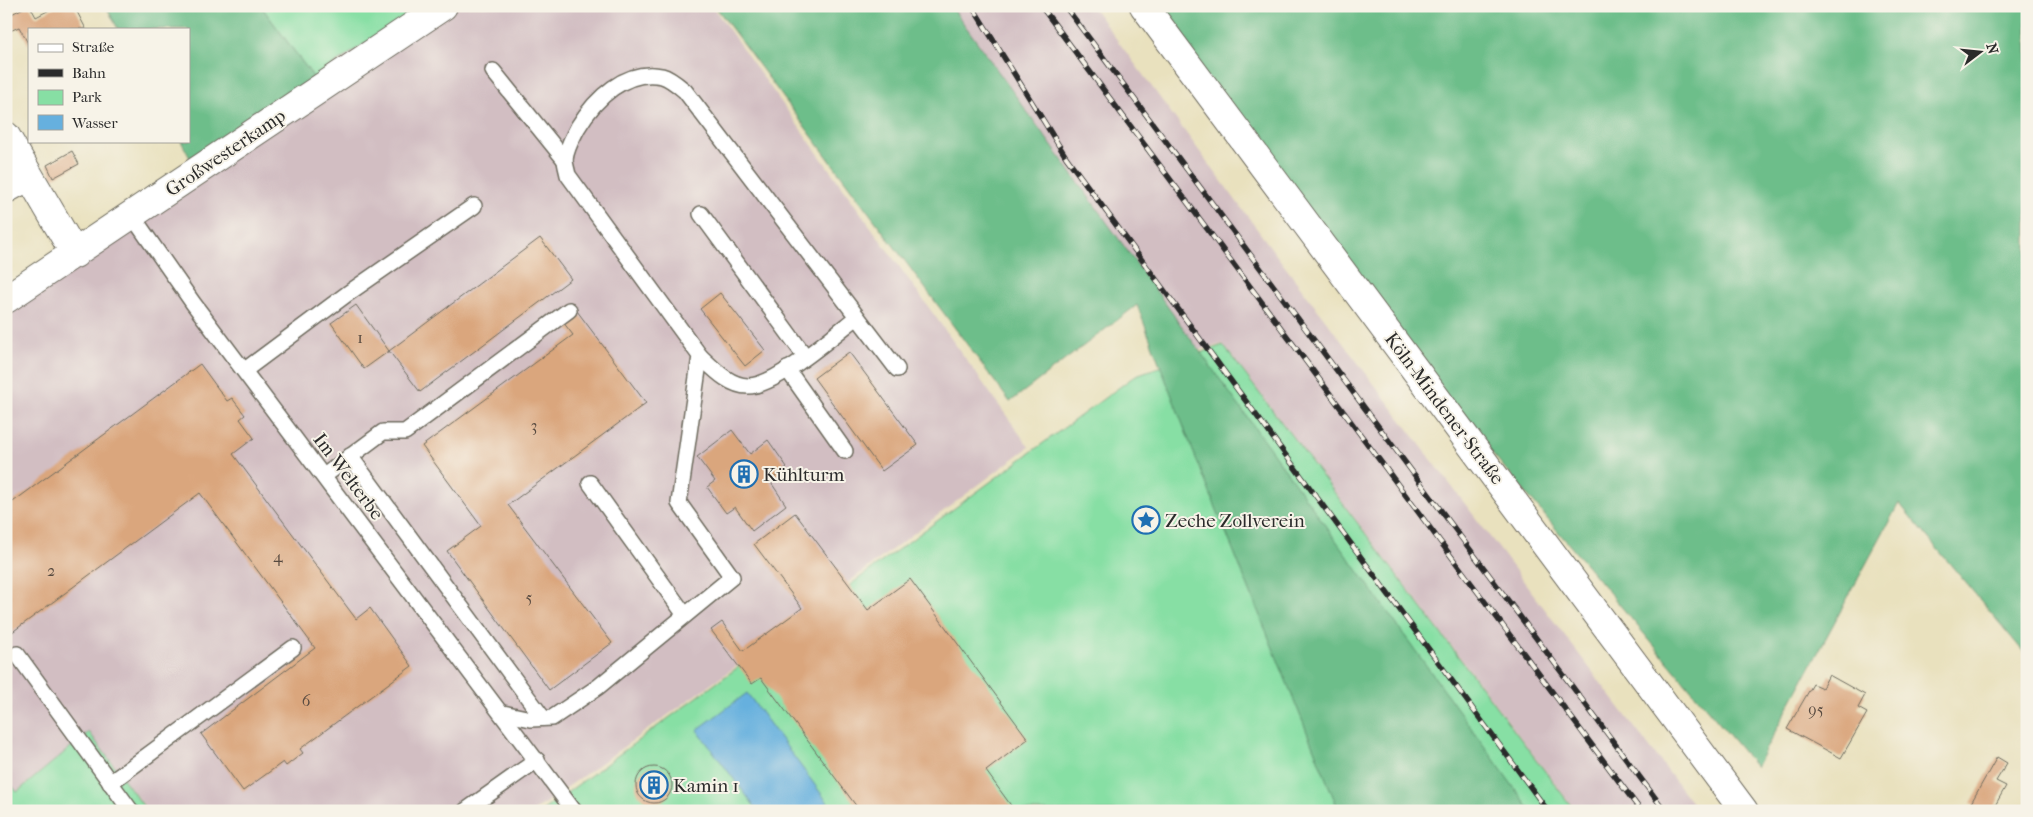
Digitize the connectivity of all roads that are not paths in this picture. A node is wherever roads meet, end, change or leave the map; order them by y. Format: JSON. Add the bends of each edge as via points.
{"nodes":[{"id":1,"x":443,"y":6,"type":"edge"},
{"id":2,"x":1144,"y":6,"type":"edge"},
{"id":3,"x":493,"y":72,"type":"dead end"},
{"id":4,"x":6,"y":136,"type":"edge"},
{"id":5,"x":565,"y":160,"type":"junction"},
{"id":6,"x":17,"y":183,"type":"edge"},
{"id":7,"x":474,"y":206,"type":"dead end"},
{"id":8,"x":131,"y":214,"type":"junction"},
{"id":9,"x":701,"y":214,"type":"dead end"},
{"id":10,"x":75,"y":254,"type":"junction"},
{"id":11,"x":6,"y":298,"type":"edge"},
{"id":12,"x":569,"y":310,"type":"dead end"},
{"id":13,"x":857,"y":317,"type":"junction"},
{"id":14,"x":700,"y":356,"type":"junction"},
{"id":15,"x":805,"y":356,"type":"junction"},
{"id":16,"x":897,"y":368,"type":"dead end"},
{"id":17,"x":786,"y":369,"type":"junction"},
{"id":18,"x":245,"y":370,"type":"junction"},
{"id":19,"x":845,"y":451,"type":"dead end"},
{"id":20,"x":350,"y":456,"type":"junction"},
{"id":21,"x":324,"y":476,"type":"junction"},
{"id":22,"x":590,"y":483,"type":"dead end"},
{"id":23,"x":685,"y":615,"type":"junction"},
{"id":24,"x":293,"y":648,"type":"dead end"},
{"id":25,"x":17,"y":654,"type":"dead end"},
{"id":26,"x":502,"y":713,"type":"junction"},
{"id":27,"x":543,"y":718,"type":"junction"},
{"id":28,"x":537,"y":760,"type":"junction"},
{"id":29,"x":110,"y":783,"type":"junction"},
{"id":30,"x":131,"y":811,"type":"edge"},
{"id":31,"x":465,"y":811,"type":"edge"},
{"id":32,"x":574,"y":811,"type":"edge"},
{"id":33,"x":1744,"y":811,"type":"edge"}],
"edges":[{"from":1,"to":8,"type":"street","name":"Großwesterkamp"},
{"from":2,"to":33,"type":"street","name":"Köln-Mindener-Straße"},
{"from":3,"to":5,"type":"lane"},
{"from":4,"to":6,"type":"street"},
{"from":5,"to":13,"type":"lane","via":[[570,141],[602,95],[627,80],[644,75],[664,76],[685,91]]},
{"from":5,"to":14,"type":"lane","via":[[568,175]]},
{"from":6,"to":10,"type":"street"},
{"from":7,"to":18,"type":"lane"},
{"from":8,"to":10,"type":"street","name":"Großwesterkamp"},
{"from":8,"to":18,"type":"lane","name":"Im Welterbe"},
{"from":9,"to":15,"type":"lane"},
{"from":10,"to":11,"type":"street","name":"Großwesterkamp"},
{"from":12,"to":20,"type":"lane","via":[[405,432],[383,432]]},
{"from":13,"to":15,"type":"lane"},
{"from":13,"to":16,"type":"lane"},
{"from":14,"to":17,"type":"lane","via":[[724,378],[748,386],[770,380]]},
{"from":14,"to":23,"type":"lane","via":[[679,503],[732,577]]},
{"from":15,"to":17,"type":"lane"},
{"from":17,"to":19,"type":"lane"},
{"from":18,"to":21,"type":"lane","name":"Im Welterbe"},
{"from":20,"to":21,"type":"lane"},
{"from":20,"to":27,"type":"lane"},
{"from":21,"to":26,"type":"lane","name":"Im Welterbe"},
{"from":22,"to":23,"type":"lane"},
{"from":23,"to":27,"type":"lane","via":[[598,687],[552,718]]},
{"from":24,"to":29,"type":"lane"},
{"from":25,"to":29,"type":"lane"},
{"from":26,"to":27,"type":"lane"},
{"from":26,"to":28,"type":"lane","name":"Im Welterbe"},
{"from":28,"to":31,"type":"lane"},
{"from":28,"to":32,"type":"lane","name":"Im Welterbe"},
{"from":29,"to":30,"type":"lane"}]}
